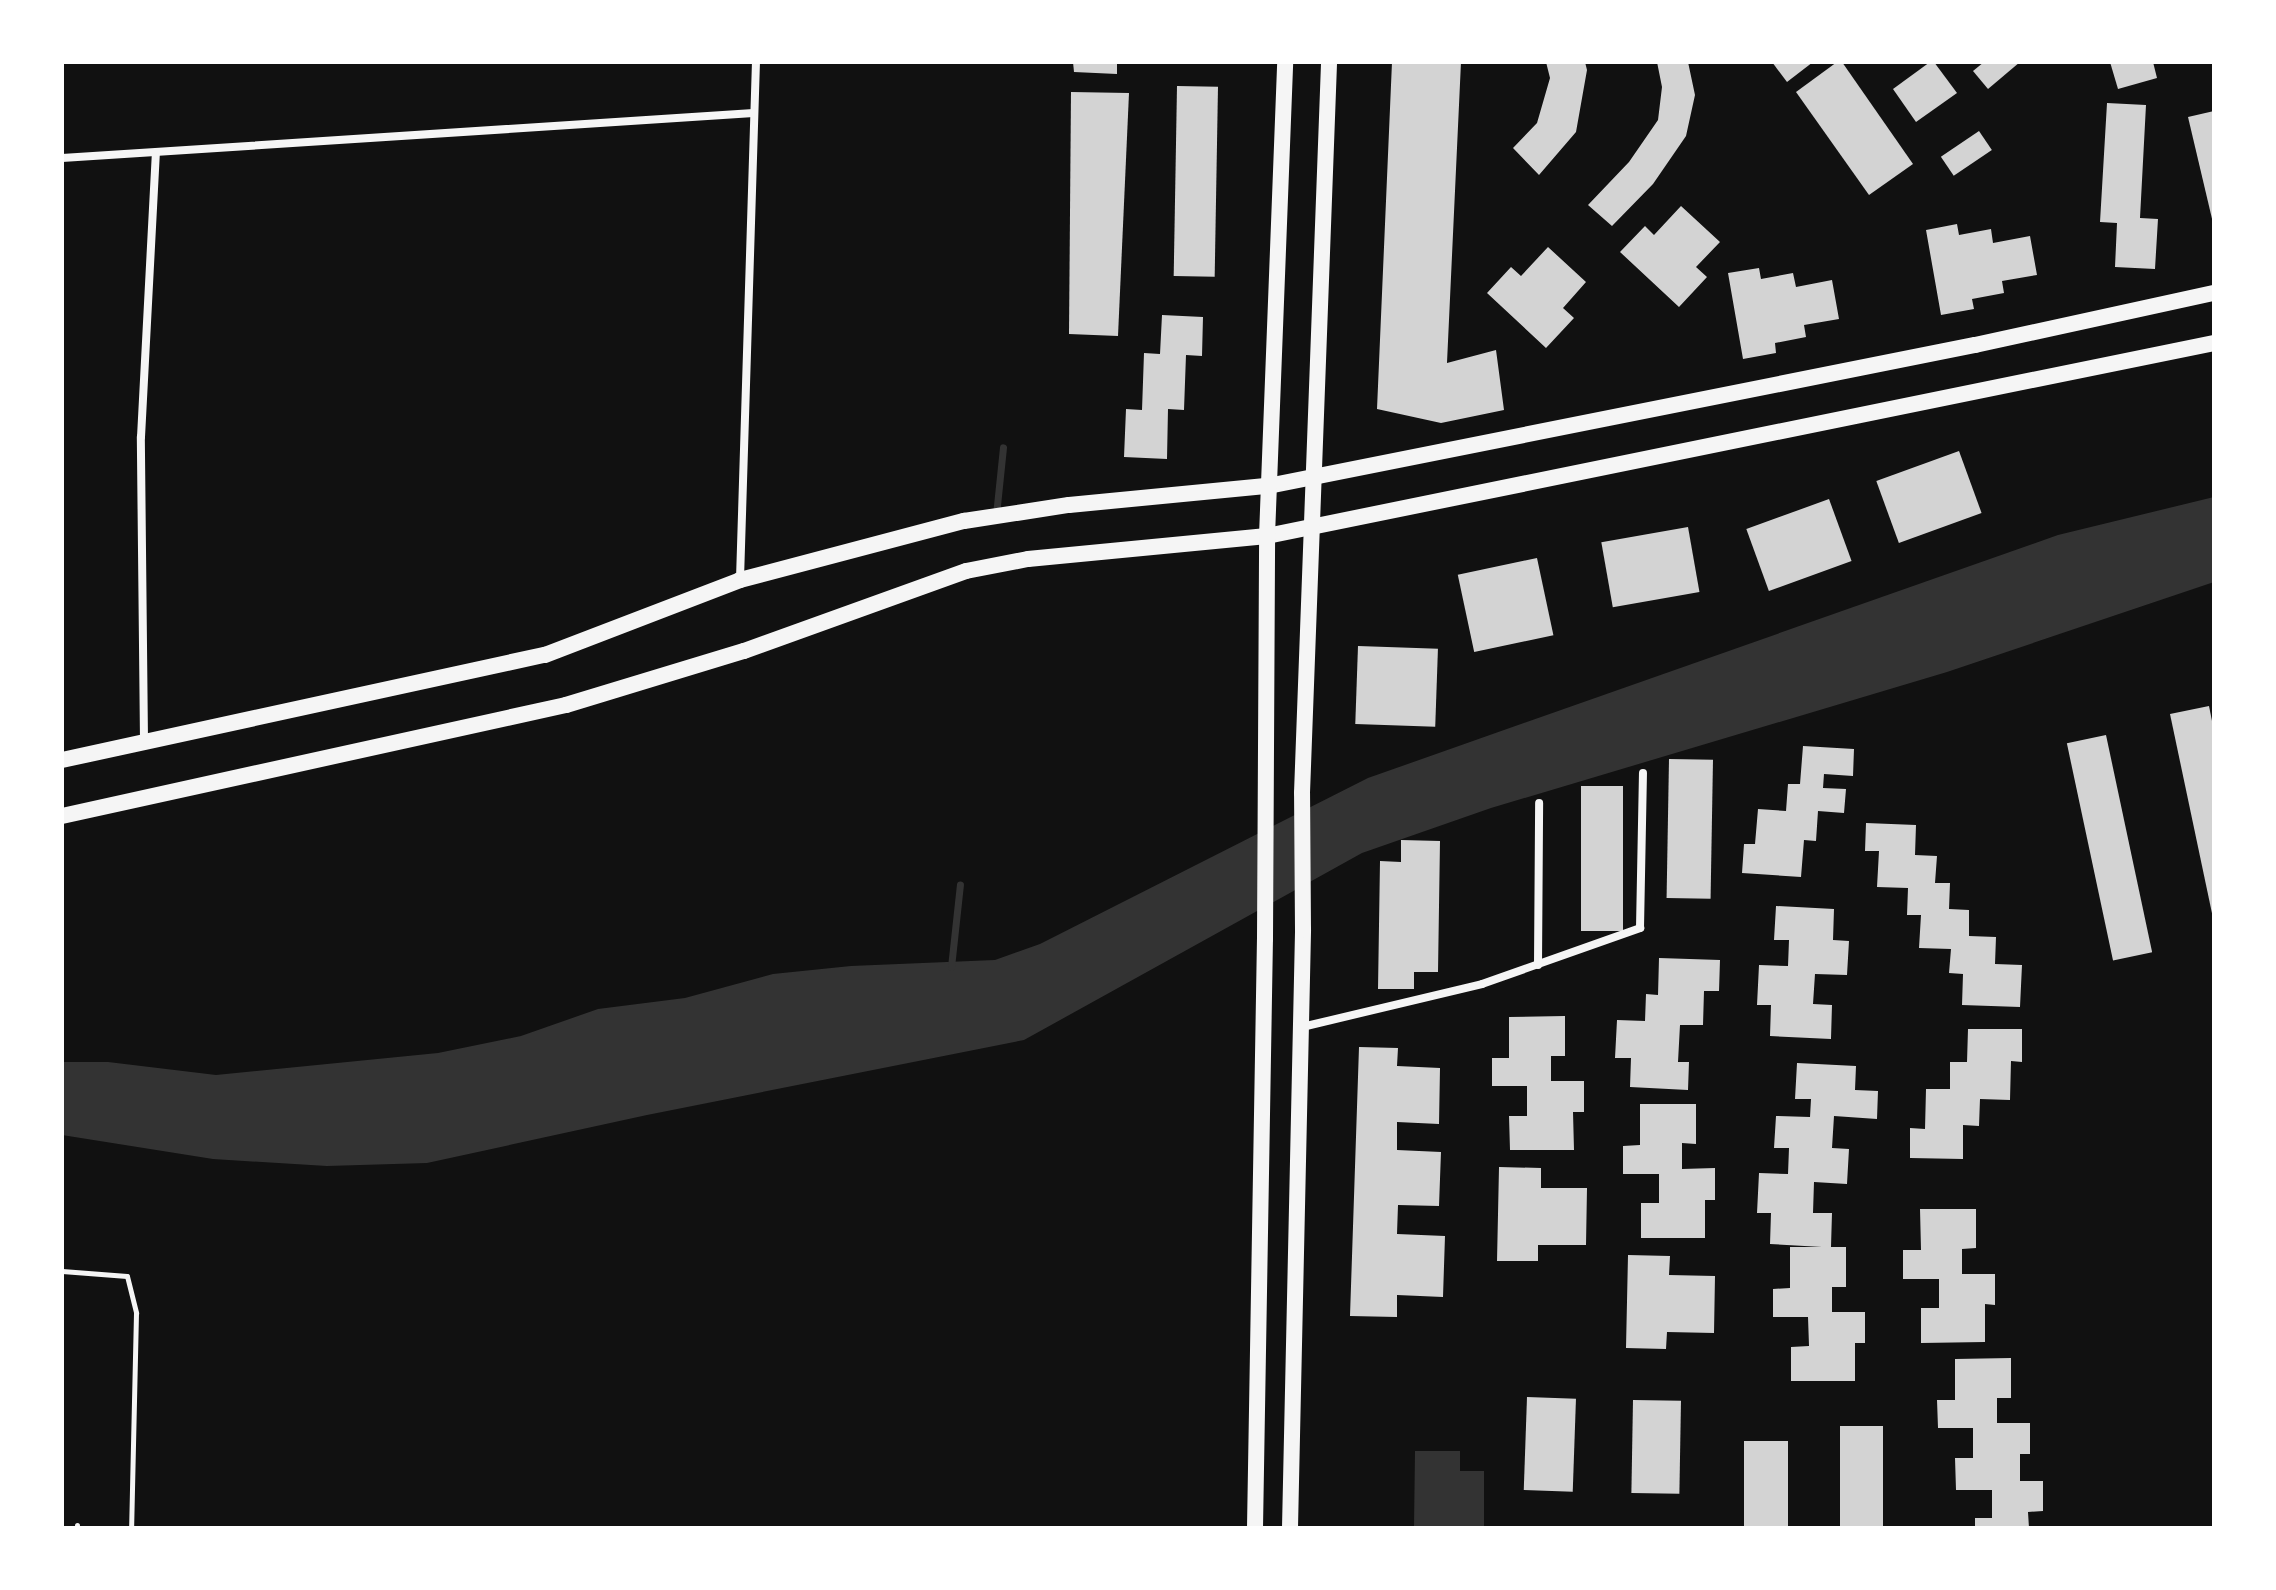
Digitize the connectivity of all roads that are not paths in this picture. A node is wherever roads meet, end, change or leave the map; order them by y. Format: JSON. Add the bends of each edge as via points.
{"nodes":[{"id":1,"x":756,"y":62,"type":"edge"},
{"id":2,"x":1285,"y":62,"type":"edge"},
{"id":3,"x":1329,"y":62,"type":"edge"},
{"id":4,"x":754,"y":113,"type":"junction"},
{"id":5,"x":156,"y":152,"type":"junction"},
{"id":6,"x":62,"y":158,"type":"edge"},
{"id":7,"x":2214,"y":293,"type":"edge"},
{"id":8,"x":2214,"y":343,"type":"edge"},
{"id":9,"x":1314,"y":475,"type":"junction"},
{"id":10,"x":1268,"y":486,"type":"junction"},
{"id":11,"x":1313,"y":525,"type":"junction"},
{"id":12,"x":1267,"y":536,"type":"junction"},
{"id":13,"x":740,"y":580,"type":"junction"},
{"id":14,"x":144,"y":741,"type":"junction"},
{"id":15,"x":62,"y":760,"type":"edge"},
{"id":16,"x":1643,"y":773,"type":"dead end"},
{"id":17,"x":1539,"y":803,"type":"dead end"},
{"id":18,"x":62,"y":816,"type":"edge"},
{"id":19,"x":1538,"y":965,"type":"junction"},
{"id":20,"x":1301,"y":1027,"type":"junction"},
{"id":21,"x":62,"y":1271,"type":"edge"},
{"id":22,"x":131,"y":1528,"type":"edge"},
{"id":23,"x":1255,"y":1528,"type":"edge"},
{"id":24,"x":1290,"y":1528,"type":"edge"}],
"edges":[{"from":1,"to":4,"type":"street"},
{"from":2,"to":10,"type":"main road"},
{"from":3,"to":9,"type":"main road"},
{"from":4,"to":5,"type":"street"},
{"from":4,"to":13,"type":"street"},
{"from":5,"to":6,"type":"street"},
{"from":5,"to":14,"type":"street","via":[[141,437]]},
{"from":7,"to":9,"type":"main road"},
{"from":8,"to":11,"type":"main road"},
{"from":9,"to":10,"type":"main road"},
{"from":9,"to":11,"type":"main road"},
{"from":10,"to":12,"type":"main road"},
{"from":10,"to":13,"type":"main road","via":[[964,521]]},
{"from":11,"to":12,"type":"main road"},
{"from":11,"to":20,"type":"main road","via":[[1302,793]]},
{"from":12,"to":18,"type":"main road","via":[[1028,559],[966,571],[744,651],[566,705]]},
{"from":12,"to":23,"type":"main road"},
{"from":13,"to":14,"type":"main road","via":[[545,655]]},
{"from":14,"to":15,"type":"main road"},
{"from":16,"to":19,"type":"street","via":[[1640,928]]},
{"from":17,"to":19,"type":"street"},
{"from":19,"to":20,"type":"street","via":[[1482,984]]},
{"from":20,"to":24,"type":"main road"},
{"from":21,"to":22,"type":"lane","via":[[127,1276],[136,1313]]}]}
